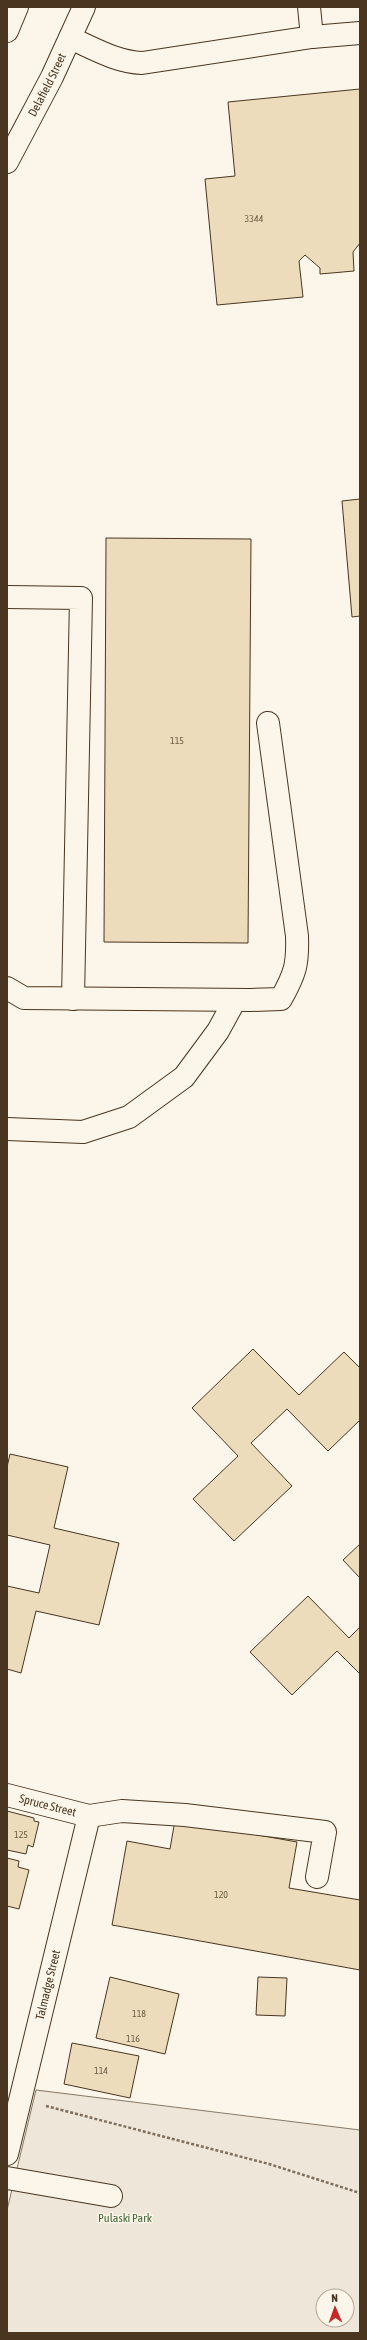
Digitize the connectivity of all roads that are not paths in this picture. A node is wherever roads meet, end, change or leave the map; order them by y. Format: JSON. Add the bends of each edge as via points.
{"nodes":[{"id":1,"x":17,"y":7,"type":"edge"},
{"id":2,"x":84,"y":7,"type":"edge"},
{"id":3,"x":309,"y":7,"type":"edge"},
{"id":4,"x":7,"y":31,"type":"edge"},
{"id":5,"x":360,"y":33,"type":"edge"},
{"id":6,"x":312,"y":37,"type":"junction"},
{"id":7,"x":70,"y":38,"type":"junction"},
{"id":8,"x":7,"y":162,"type":"edge"},
{"id":9,"x":7,"y":597,"type":"edge"},
{"id":10,"x":268,"y":723,"type":"dead end"},
{"id":11,"x":7,"y":988,"type":"edge"},
{"id":12,"x":73,"y":999,"type":"junction"},
{"id":13,"x":235,"y":1000,"type":"junction"},
{"id":14,"x":7,"y":1129,"type":"edge"},
{"id":15,"x":7,"y":1795,"type":"edge"},
{"id":16,"x":89,"y":1816,"type":"junction"},
{"id":17,"x":317,"y":1877,"type":"dead end"},
{"id":18,"x":7,"y":2154,"type":"edge"},
{"id":19,"x":7,"y":2178,"type":"edge"},
{"id":20,"x":111,"y":2196,"type":"dead end"}],
"edges":[{"from":1,"to":4,"type":"main road"},
{"from":2,"to":7,"type":"main road","name":"Delafield Street"},
{"from":3,"to":6,"type":"main road"},
{"from":5,"to":6,"type":"main road"},
{"from":6,"to":7,"type":"main road","via":[[142,63],[132,63],[113,57]]},
{"from":7,"to":8,"type":"main road","name":"Delafield Street"},
{"from":9,"to":12,"type":"main road","via":[[81,598]]},
{"from":10,"to":13,"type":"main road","via":[[298,955],[294,977],[281,998]]},
{"from":11,"to":12,"type":"main road","via":[[24,998]]},
{"from":12,"to":13,"type":"main road"},
{"from":13,"to":14,"type":"main road","via":[[218,1031],[184,1077],[129,1117],[82,1132]]},
{"from":15,"to":16,"type":"main road","name":"Spruce Street"},
{"from":16,"to":17,"type":"main road","via":[[122,1811],[185,1815],[325,1832]]},
{"from":16,"to":18,"type":"main road","name":"Talmadge Street"},
{"from":19,"to":20,"type":"main road"}]}
